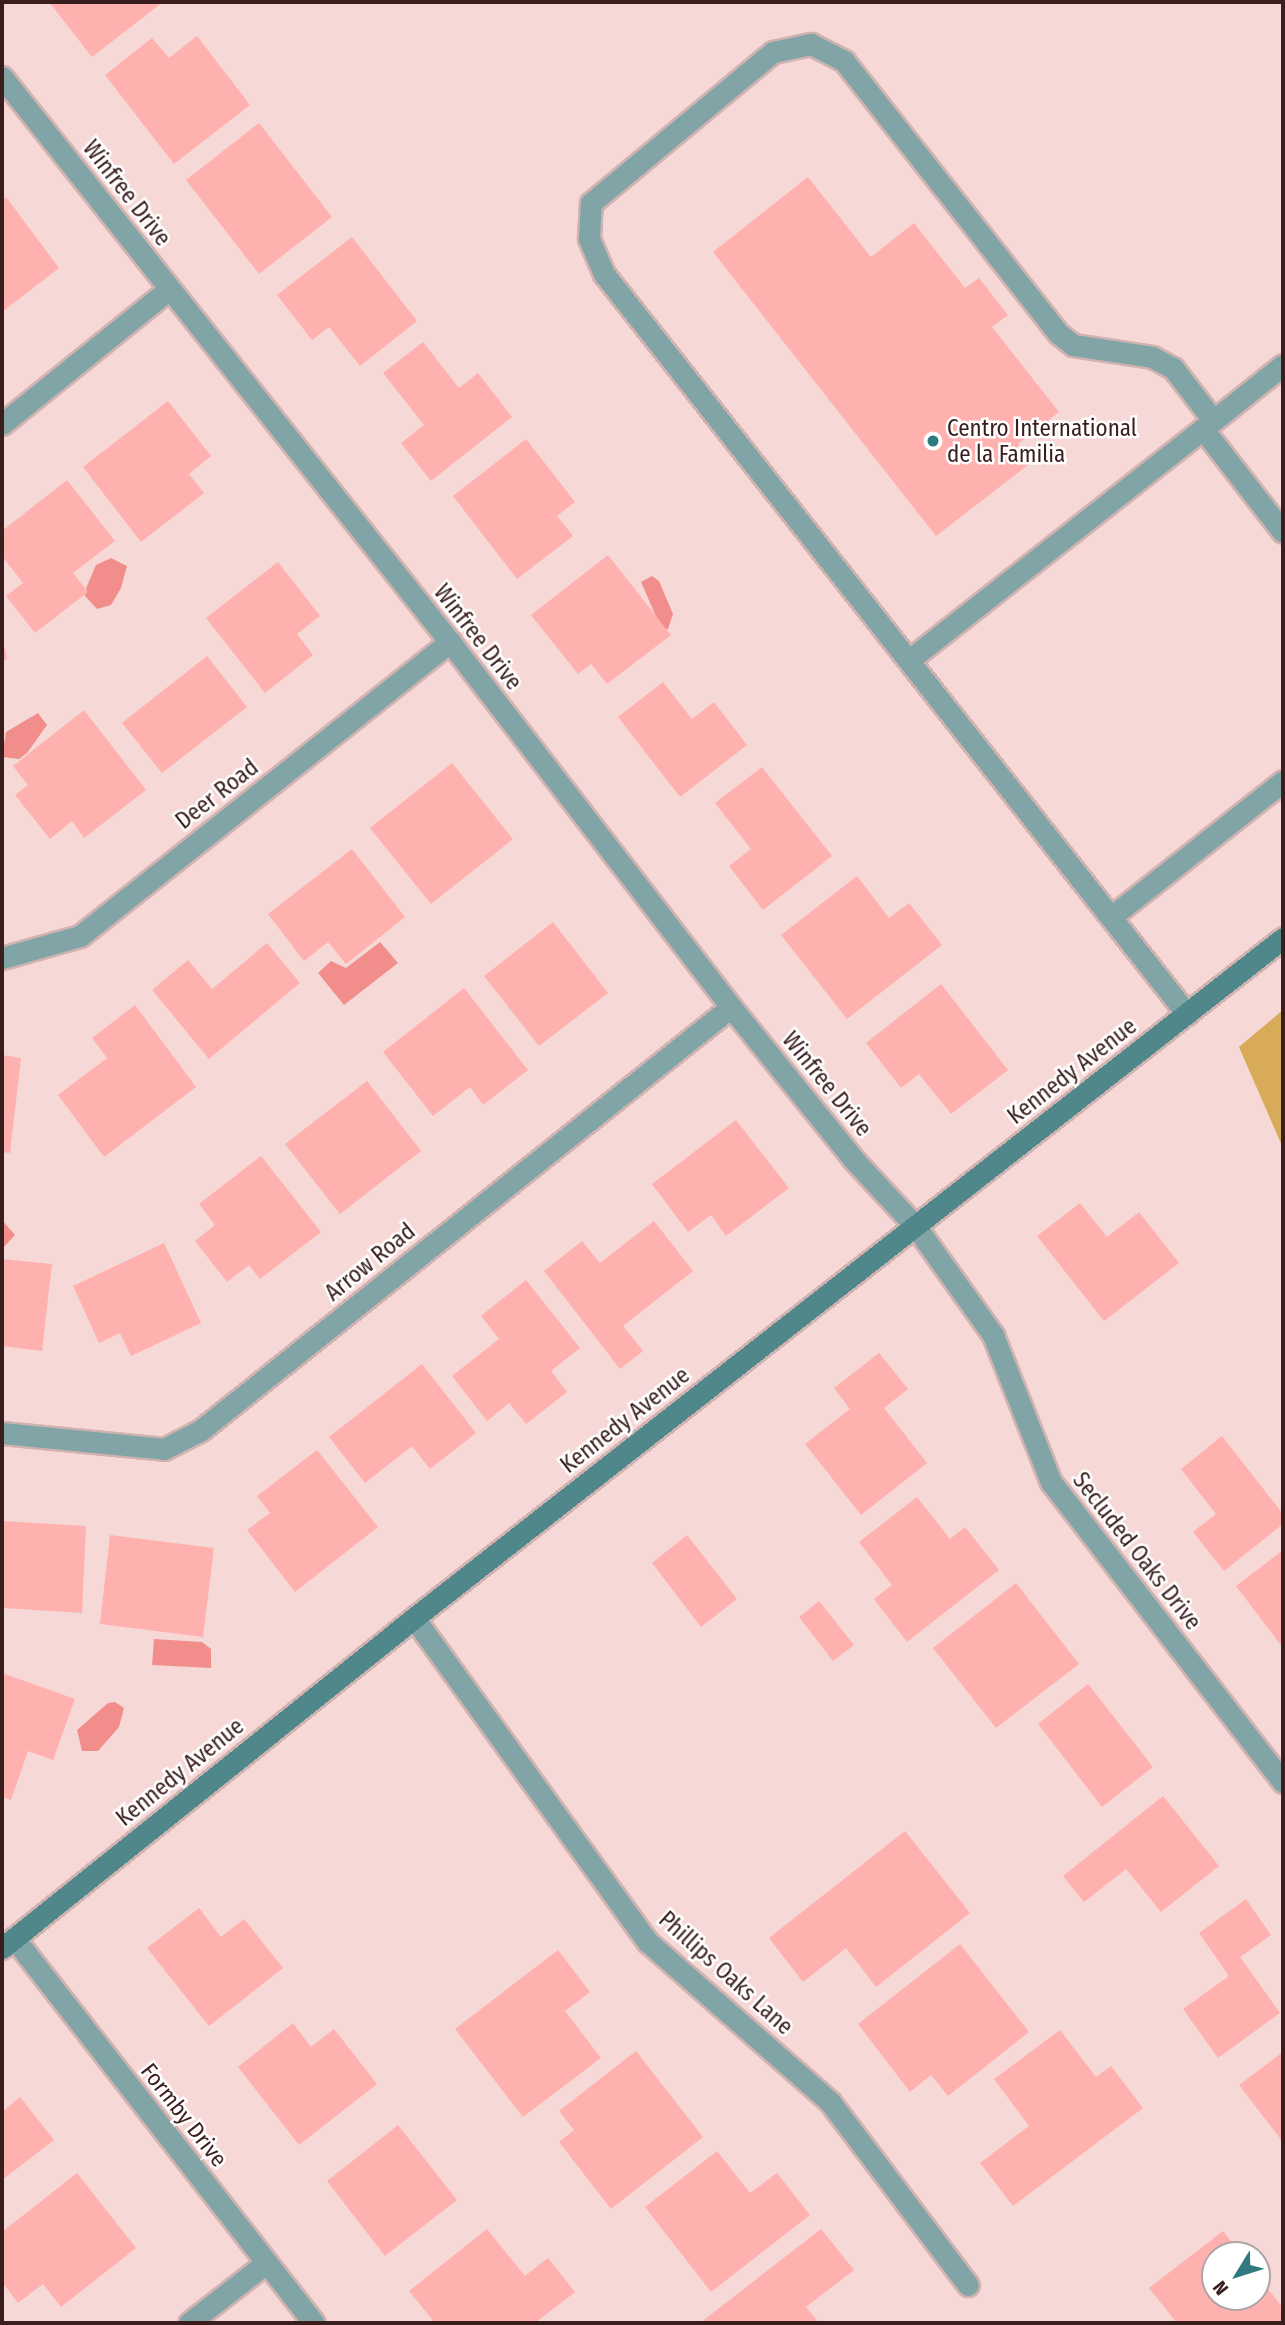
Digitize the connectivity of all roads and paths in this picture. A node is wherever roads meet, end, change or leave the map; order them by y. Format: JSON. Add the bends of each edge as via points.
{"nodes":[{"id":1,"x":2,"y":77,"type":"edge"},
{"id":2,"x":168,"y":290,"type":"junction"},
{"id":3,"x":1283,"y":365,"type":"edge"},
{"id":4,"x":2,"y":424,"type":"edge"},
{"id":5,"x":1208,"y":425,"type":"junction"},
{"id":6,"x":1283,"y":532,"type":"edge"},
{"id":7,"x":450,"y":642,"type":"junction"},
{"id":8,"x":909,"y":660,"type":"junction"},
{"id":9,"x":1283,"y":781,"type":"edge"},
{"id":10,"x":1111,"y":917,"type":"junction"},
{"id":11,"x":1283,"y":938,"type":"edge"},
{"id":12,"x":2,"y":958,"type":"edge"},
{"id":13,"x":732,"y":1007,"type":"junction"},
{"id":14,"x":1187,"y":1014,"type":"junction"},
{"id":15,"x":916,"y":1227,"type":"junction"},
{"id":16,"x":2,"y":1433,"type":"edge"},
{"id":17,"x":414,"y":1618,"type":"junction"},
{"id":18,"x":1283,"y":1782,"type":"edge"},
{"id":19,"x":8,"y":1943,"type":"edge"},
{"id":20,"x":266,"y":2263,"type":"junction"},
{"id":21,"x":968,"y":2285,"type":"dead end"},
{"id":22,"x":189,"y":2323,"type":"edge"},
{"id":23,"x":314,"y":2323,"type":"edge"}],
"edges":[{"from":1,"to":2,"type":"street","name":"Winfree Drive"},
{"from":2,"to":4,"type":"street"},
{"from":2,"to":7,"type":"street","name":"Winfree Drive"},
{"from":3,"to":5,"type":"street"},
{"from":5,"to":6,"type":"street"},
{"from":5,"to":8,"type":"street"},
{"from":5,"to":8,"type":"street","via":[[1173,368],[1152,357],[1073,345],[1059,334],[844,61],[811,44],[773,52],[591,203],[589,238],[604,274]]},
{"from":7,"to":12,"type":"street","name":"Deer Road","via":[[80,936]]},
{"from":7,"to":13,"type":"street","name":"Winfree Drive"},
{"from":8,"to":10,"type":"street"},
{"from":9,"to":10,"type":"street"},
{"from":10,"to":14,"type":"street"},
{"from":11,"to":14,"type":"street","name":"Kennedy Avenue"},
{"from":13,"to":15,"type":"street","name":"Winfree Drive","via":[[854,1160]]},
{"from":13,"to":16,"type":"street","name":"Arrow Road","via":[[201,1430],[164,1449]]},
{"from":14,"to":15,"type":"street","name":"Kennedy Avenue"},
{"from":15,"to":17,"type":"street","name":"Kennedy Avenue"},
{"from":15,"to":18,"type":"street","name":"Secluded Oaks Drive","via":[[993,1335],[1051,1482]]},
{"from":17,"to":19,"type":"street","name":"Kennedy Avenue"},
{"from":17,"to":21,"type":"street","name":"Phillips Oaks Lane","via":[[648,1942],[830,2102]]},
{"from":19,"to":20,"type":"street","name":"Formby Drive"},
{"from":20,"to":22,"type":"street"},
{"from":20,"to":23,"type":"street","name":"Formby Drive"}]}
